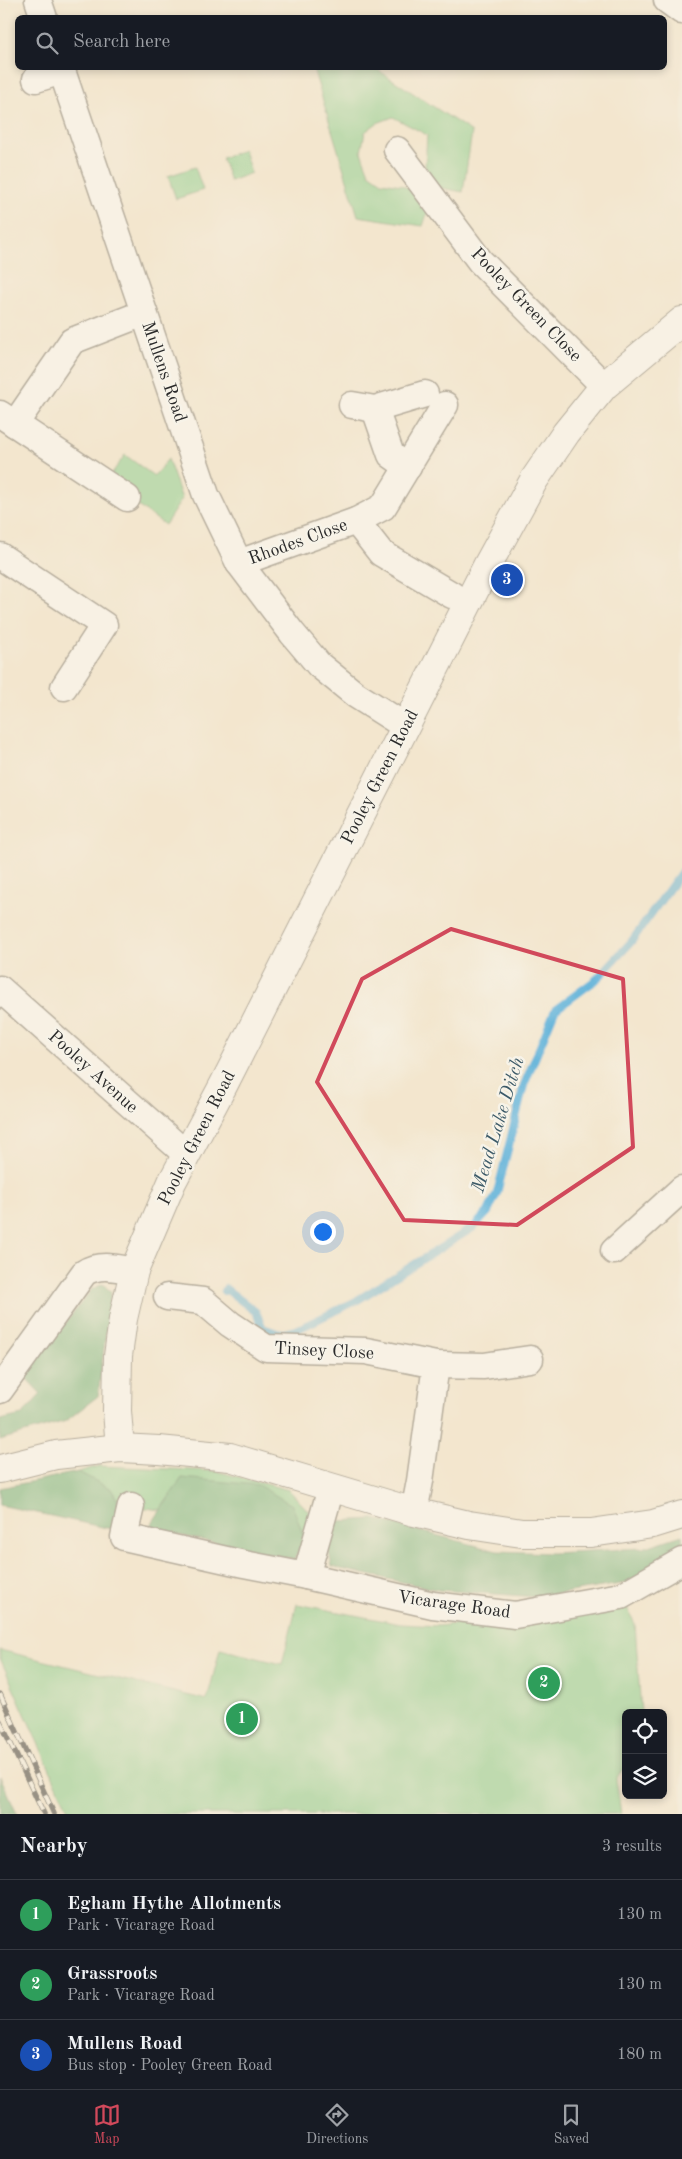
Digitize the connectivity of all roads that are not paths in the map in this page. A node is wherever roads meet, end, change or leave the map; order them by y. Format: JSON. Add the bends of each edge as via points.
{"nodes":[{"id":1,"x":38,"y":0,"type":"edge"},
{"id":2,"x":666,"y":0,"type":"edge"},
{"id":3,"x":682,"y":11,"type":"edge"},
{"id":4,"x":43,"y":15,"type":"edge"},
{"id":5,"x":59,"y":70,"type":"edge"},
{"id":6,"x":62,"y":70,"type":"edge"},
{"id":7,"x":36,"y":79,"type":"dead end"},
{"id":8,"x":398,"y":150,"type":"dead end"},
{"id":9,"x":144,"y":313,"type":"junction"},
{"id":10,"x":682,"y":321,"type":"edge"},
{"id":11,"x":604,"y":386,"type":"junction"},
{"id":12,"x":8,"y":419,"type":"edge"},
{"id":13,"x":408,"y":466,"type":"junction"},
{"id":14,"x":126,"y":498,"type":"dead end"},
{"id":15,"x":356,"y":521,"type":"junction"},
{"id":16,"x":0,"y":556,"type":"edge"},
{"id":17,"x":239,"y":563,"type":"junction"},
{"id":18,"x":452,"y":596,"type":"dead end"},
{"id":19,"x":64,"y":688,"type":"dead end"},
{"id":20,"x":405,"y":726,"type":"junction"},
{"id":21,"x":0,"y":989,"type":"edge"},
{"id":22,"x":186,"y":1154,"type":"junction"},
{"id":23,"x":682,"y":1189,"type":"edge"},
{"id":24,"x":614,"y":1251,"type":"dead end"},
{"id":25,"x":134,"y":1271,"type":"junction"},
{"id":26,"x":167,"y":1297,"type":"dead end"},
{"id":27,"x":530,"y":1359,"type":"dead end"},
{"id":28,"x":436,"y":1365,"type":"junction"},
{"id":29,"x":6,"y":1394,"type":"edge"},
{"id":30,"x":120,"y":1448,"type":"junction"},
{"id":31,"x":0,"y":1469,"type":"edge"},
{"id":32,"x":331,"y":1488,"type":"junction"},
{"id":33,"x":131,"y":1506,"type":"dead end"},
{"id":34,"x":414,"y":1512,"type":"junction"},
{"id":35,"x":682,"y":1515,"type":"edge"},
{"id":36,"x":682,"y":1561,"type":"edge"},
{"id":37,"x":306,"y":1576,"type":"junction"}],
"edges":[{"from":1,"to":4,"type":"street"},
{"from":2,"to":3,"type":"street"},
{"from":5,"to":7,"type":"street"},
{"from":6,"to":9,"type":"street","name":"Mullens Road"},
{"from":8,"to":11,"type":"street","name":"Pooley Green Close","via":[[480,261]]},
{"from":9,"to":12,"type":"street","via":[[72,340]]},
{"from":9,"to":17,"type":"street","name":"Mullens Road","via":[[206,495]]},
{"from":10,"to":11,"type":"street","name":"Pooley Green Road"},
{"from":11,"to":20,"type":"street","name":"Pooley Green Road","via":[[566,432],[534,480]]},
{"from":12,"to":14,"type":"street"},
{"from":13,"to":13,"type":"street","name":"Rhodes Close","via":[[391,455],[363,407],[435,400]]},
{"from":13,"to":15,"type":"street","name":"Rhodes Close","via":[[383,507]]},
{"from":15,"to":17,"type":"street","name":"Rhodes Close"},
{"from":15,"to":18,"type":"street","name":"Rhodes Close","via":[[381,553]]},
{"from":16,"to":19,"type":"street","via":[[104,625]]},
{"from":17,"to":20,"type":"street","name":"Mullens Road","via":[[319,664],[356,695]]},
{"from":20,"to":22,"type":"street","name":"Pooley Green Road"},
{"from":21,"to":22,"type":"street","name":"Pooley Avenue"},
{"from":22,"to":25,"type":"street","name":"Pooley Green Road"},
{"from":23,"to":24,"type":"street"},
{"from":25,"to":29,"type":"street","via":[[101,1267],[84,1273]]},
{"from":25,"to":30,"type":"street","name":"Pooley Green Road","via":[[118,1356]]},
{"from":26,"to":28,"type":"street","name":"Tinsey Close","via":[[203,1301],[266,1348],[366,1351]]},
{"from":27,"to":28,"type":"street","name":"Tinsey Close","via":[[484,1366]]},
{"from":28,"to":34,"type":"street"},
{"from":30,"to":31,"type":"street","via":[[56,1455]]},
{"from":30,"to":32,"type":"street","via":[[230,1457]]},
{"from":32,"to":34,"type":"street"},
{"from":32,"to":37,"type":"street"},
{"from":33,"to":37,"type":"street","name":"Vicarage Road","via":[[124,1537]]},
{"from":34,"to":35,"type":"street","via":[[469,1525],[522,1532],[591,1533],[653,1524]]},
{"from":36,"to":37,"type":"street","name":"Vicarage Road","via":[[621,1596],[515,1615],[433,1605]]}]}
